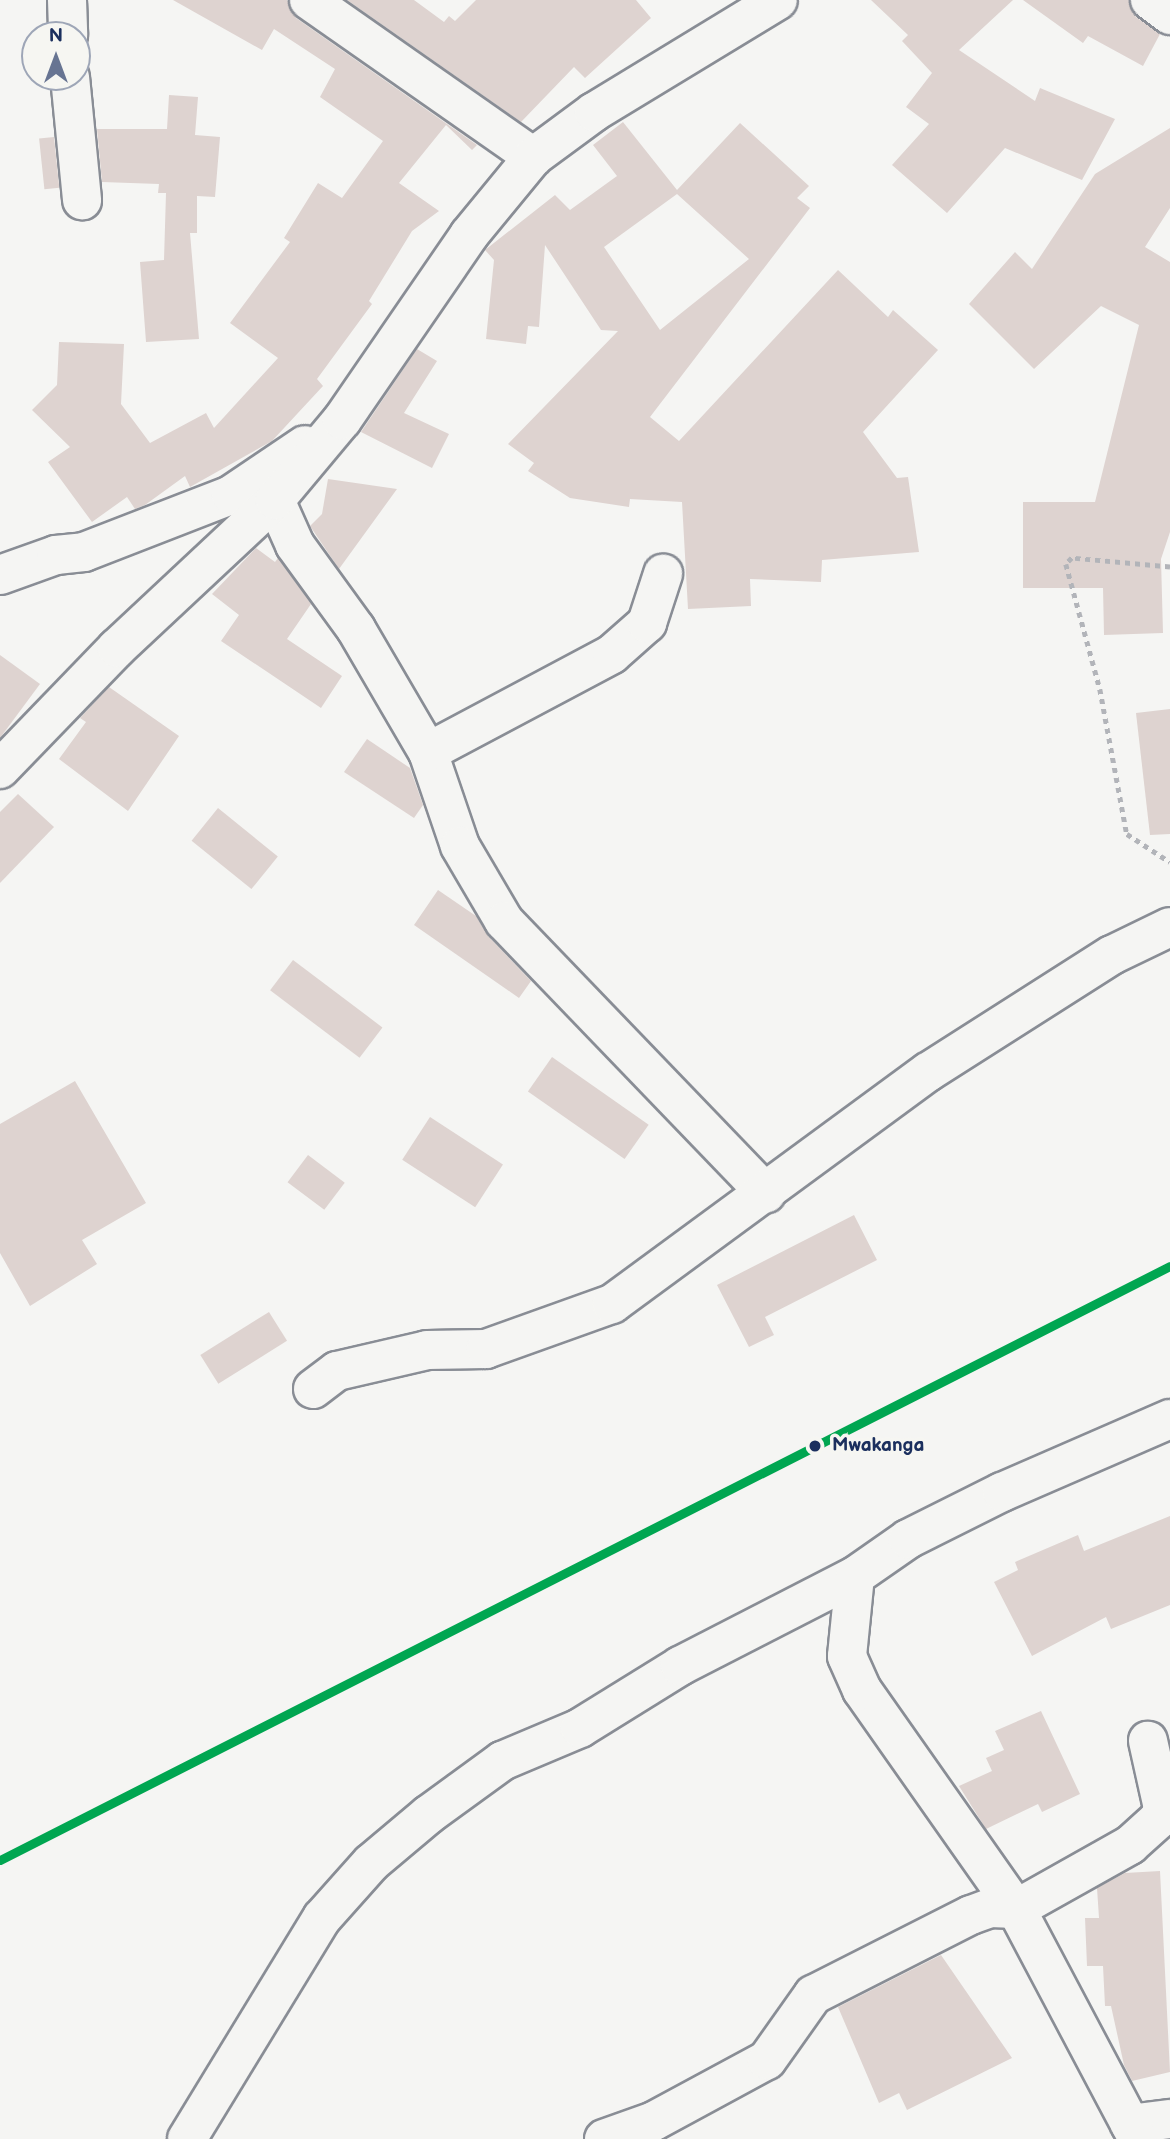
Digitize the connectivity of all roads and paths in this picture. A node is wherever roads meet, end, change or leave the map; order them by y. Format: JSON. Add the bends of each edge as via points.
{"nodes":[{"id":1,"x":67,"y":0,"type":"edge"},
{"id":2,"x":309,"y":0,"type":"edge"},
{"id":3,"x":778,"y":0,"type":"edge"},
{"id":4,"x":1150,"y":0,"type":"edge"},
{"id":5,"x":1170,"y":15,"type":"edge"},
{"id":6,"x":68,"y":21,"type":"edge"},
{"id":7,"x":71,"y":91,"type":"edge"},
{"id":8,"x":534,"y":157,"type":"junction"},
{"id":9,"x":82,"y":200,"type":"dead end"},
{"id":10,"x":342,"y":421,"type":"junction"},
{"id":11,"x":275,"y":500,"type":"junction"},
{"id":12,"x":1170,"y":567,"type":"edge"},
{"id":13,"x":663,"y":574,"type":"dead end"},
{"id":14,"x":0,"y":575,"type":"edge"},
{"id":15,"x":428,"y":752,"type":"junction"},
{"id":16,"x":0,"y":769,"type":"edge"},
{"id":17,"x":1170,"y":862,"type":"edge"},
{"id":18,"x":1170,"y":927,"type":"edge"},
{"id":19,"x":766,"y":1193,"type":"junction"},
{"id":20,"x":313,"y":1389,"type":"dead end"},
{"id":21,"x":1170,"y":1419,"type":"edge"},
{"id":22,"x":855,"y":1576,"type":"junction"},
{"id":23,"x":1149,"y":1741,"type":"dead end"},
{"id":24,"x":1016,"y":1909,"type":"junction"},
{"id":25,"x":1170,"y":2119,"type":"edge"},
{"id":26,"x":1134,"y":2132,"type":"edge"},
{"id":27,"x":187,"y":2139,"type":"edge"},
{"id":28,"x":604,"y":2139,"type":"edge"}],
"edges":[{"from":1,"to":6,"type":"street"},
{"from":2,"to":8,"type":"street"},
{"from":3,"to":8,"type":"street","via":[[594,111]]},
{"from":4,"to":5,"type":"street"},
{"from":7,"to":9,"type":"street"},
{"from":8,"to":10,"type":"street","via":[[469,235]]},
{"from":10,"to":11,"type":"street"},
{"from":10,"to":14,"type":"street","via":[[231,495],[84,552],[56,555]]},
{"from":11,"to":15,"type":"street","via":[[295,545],[356,629]]},
{"from":11,"to":16,"type":"street","via":[[117,648]]},
{"from":12,"to":17,"type":"path","via":[[1072,558],[1066,564],[1100,689],[1127,834]]},
{"from":13,"to":15,"type":"street","via":[[647,623],[612,654]]},
{"from":15,"to":19,"type":"street","via":[[460,846],[504,921]]},
{"from":18,"to":19,"type":"street","via":[[1112,955],[929,1072]]},
{"from":19,"to":20,"type":"street","via":[[612,1304],[578,1319],[486,1349],[427,1350],[337,1371]]},
{"from":21,"to":22,"type":"street","via":[[1002,1492],[908,1539]]},
{"from":22,"to":24,"type":"street","via":[[847,1656],[862,1690]]},
{"from":22,"to":27,"type":"street","via":[[680,1666],[580,1728],[502,1761],[371,1863],[322,1918]]},
{"from":23,"to":24,"type":"street","via":[[1163,1808],[1159,1819],[1112,1858]]},
{"from":24,"to":26,"type":"street"},
{"from":24,"to":28,"type":"street","via":[[990,1908],[971,1915],[813,1995],[767,2060],[654,2121]]},
{"from":25,"to":26,"type":"street"}]}
